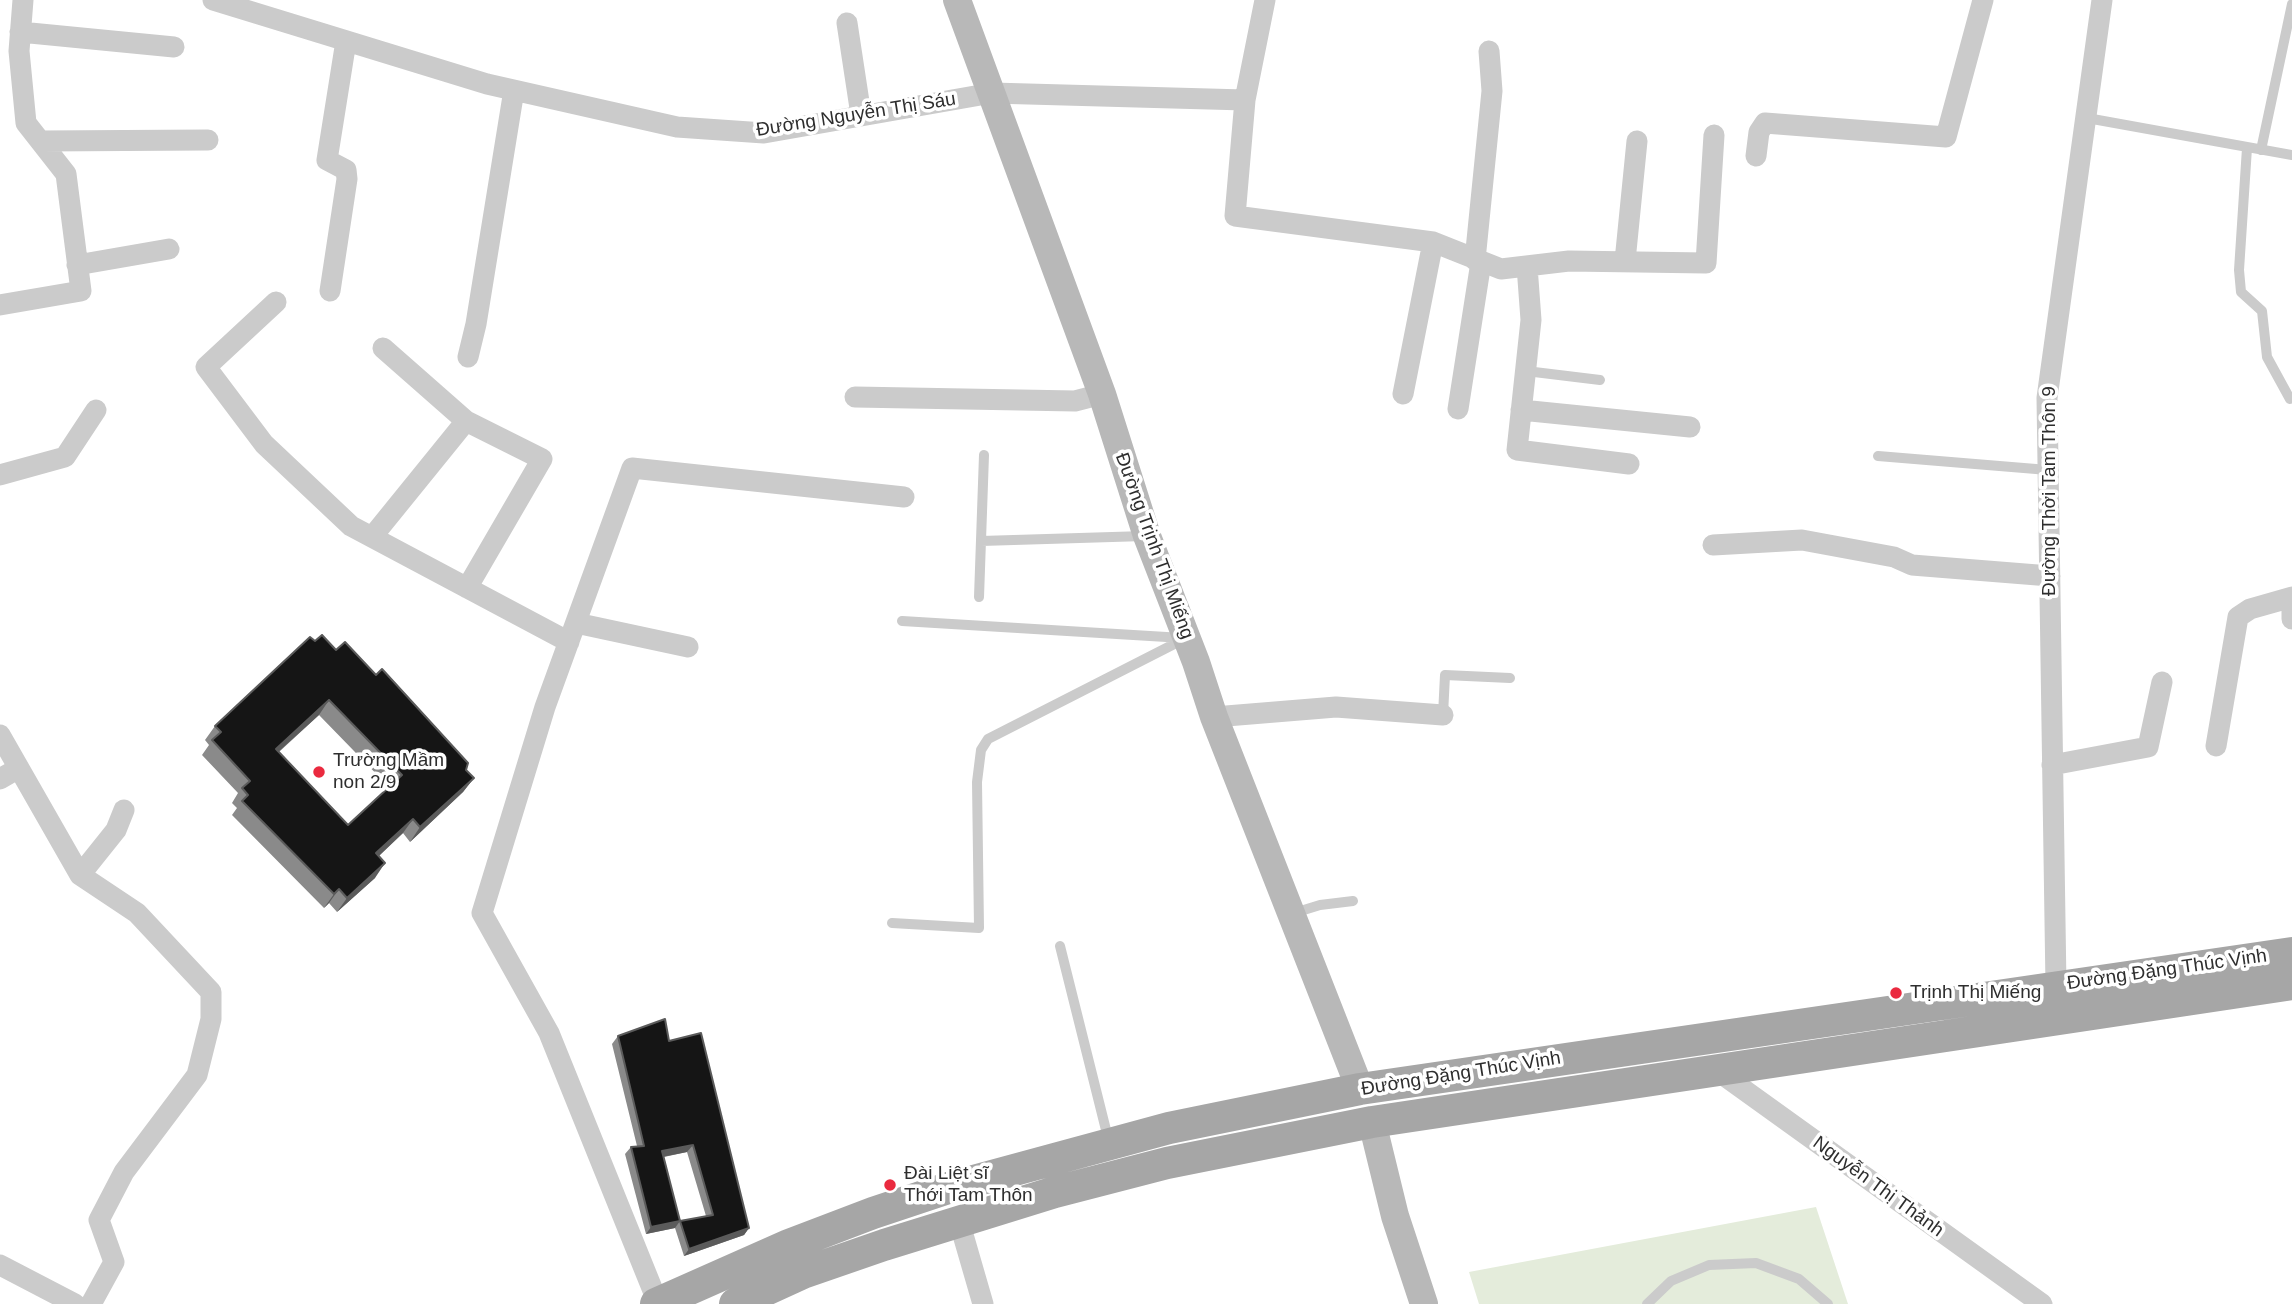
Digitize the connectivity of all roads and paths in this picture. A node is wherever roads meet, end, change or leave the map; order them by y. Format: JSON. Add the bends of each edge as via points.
{"nodes":[{"id":1,"x":23,"y":0,"type":"edge"},
{"id":2,"x":213,"y":0,"type":"edge"},
{"id":3,"x":957,"y":0,"type":"edge"},
{"id":4,"x":1265,"y":0,"type":"edge"},
{"id":5,"x":1983,"y":0,"type":"edge"},
{"id":6,"x":2102,"y":0,"type":"edge"},
{"id":7,"x":2292,"y":4,"type":"edge"},
{"id":8,"x":848,"y":23,"type":"dead end"},
{"id":9,"x":20,"y":32,"type":"junction"},
{"id":10,"x":346,"y":41,"type":"junction"},
{"id":11,"x":174,"y":47,"type":"dead end"},
{"id":12,"x":1489,"y":51,"type":"dead end"},
{"id":13,"x":10,"y":66,"type":"edge"},
{"id":14,"x":514,"y":90,"type":"junction"},
{"id":15,"x":992,"y":93,"type":"junction"},
{"id":16,"x":1245,"y":100,"type":"junction"},
{"id":17,"x":861,"y":115,"type":"junction"},
{"id":18,"x":2087,"y":118,"type":"junction"},
{"id":19,"x":1714,"y":135,"type":"dead end"},
{"id":20,"x":208,"y":140,"type":"dead end"},
{"id":21,"x":1637,"y":141,"type":"dead end"},
{"id":22,"x":41,"y":142,"type":"junction"},
{"id":23,"x":2247,"y":148,"type":"junction"},
{"id":24,"x":2261,"y":150,"type":"junction"},
{"id":25,"x":2292,"y":155,"type":"edge"},
{"id":26,"x":1756,"y":156,"type":"dead end"},
{"id":27,"x":1433,"y":242,"type":"junction"},
{"id":28,"x":169,"y":249,"type":"dead end"},
{"id":29,"x":1478,"y":261,"type":"junction"},
{"id":30,"x":1625,"y":261,"type":"junction"},
{"id":31,"x":77,"y":265,"type":"junction"},
{"id":32,"x":1527,"y":266,"type":"junction"},
{"id":33,"x":330,"y":290,"type":"dead end"},
{"id":34,"x":276,"y":302,"type":"dead end"},
{"id":35,"x":0,"y":305,"type":"edge"},
{"id":36,"x":383,"y":348,"type":"dead end"},
{"id":37,"x":468,"y":357,"type":"dead end"},
{"id":38,"x":1526,"y":371,"type":"junction"},
{"id":39,"x":1600,"y":380,"type":"dead end"},
{"id":40,"x":1102,"y":394,"type":"junction"},
{"id":41,"x":1403,"y":394,"type":"dead end"},
{"id":42,"x":855,"y":397,"type":"dead end"},
{"id":43,"x":2290,"y":399,"type":"dead end"},
{"id":44,"x":1458,"y":409,"type":"dead end"},
{"id":45,"x":96,"y":410,"type":"dead end"},
{"id":46,"x":1521,"y":410,"type":"junction"},
{"id":47,"x":466,"y":421,"type":"junction"},
{"id":48,"x":1690,"y":427,"type":"dead end"},
{"id":49,"x":984,"y":455,"type":"dead end"},
{"id":50,"x":1878,"y":456,"type":"dead end"},
{"id":51,"x":1629,"y":464,"type":"dead end"},
{"id":52,"x":2049,"y":470,"type":"junction"},
{"id":53,"x":0,"y":475,"type":"edge"},
{"id":54,"x":904,"y":497,"type":"dead end"},
{"id":55,"x":1147,"y":536,"type":"junction"},
{"id":56,"x":372,"y":537,"type":"junction"},
{"id":57,"x":981,"y":541,"type":"junction"},
{"id":58,"x":1713,"y":545,"type":"dead end"},
{"id":59,"x":2050,"y":576,"type":"junction"},
{"id":60,"x":467,"y":588,"type":"junction"},
{"id":61,"x":979,"y":597,"type":"dead end"},
{"id":62,"x":2292,"y":597,"type":"edge"},
{"id":63,"x":2292,"y":604,"type":"edge"},
{"id":64,"x":2292,"y":619,"type":"edge"},
{"id":65,"x":902,"y":621,"type":"dead end"},
{"id":66,"x":573,"y":633,"type":"junction"},
{"id":67,"x":1186,"y":638,"type":"junction"},
{"id":68,"x":688,"y":647,"type":"dead end"},
{"id":69,"x":1510,"y":678,"type":"dead end"},
{"id":70,"x":2162,"y":682,"type":"dead end"},
{"id":71,"x":1443,"y":715,"type":"joint"},
{"id":72,"x":1214,"y":717,"type":"junction"},
{"id":73,"x":0,"y":735,"type":"edge"},
{"id":74,"x":2216,"y":746,"type":"dead end"},
{"id":75,"x":2052,"y":765,"type":"junction"},
{"id":76,"x":19,"y":768,"type":"junction"},
{"id":77,"x":0,"y":779,"type":"edge"},
{"id":78,"x":124,"y":810,"type":"dead end"},
{"id":79,"x":80,"y":875,"type":"junction"},
{"id":80,"x":1353,"y":901,"type":"dead end"},
{"id":81,"x":1291,"y":914,"type":"junction"},
{"id":82,"x":892,"y":922,"type":"dead end"},
{"id":83,"x":1060,"y":946,"type":"dead end"},
{"id":84,"x":2292,"y":953,"type":"edge"},
{"id":85,"x":2292,"y":984,"type":"edge"},
{"id":86,"x":2056,"y":986,"type":"junction"},
{"id":87,"x":1715,"y":1069,"type":"junction"},
{"id":88,"x":1360,"y":1089,"type":"junction"},
{"id":89,"x":1372,"y":1122,"type":"junction"},
{"id":90,"x":1109,"y":1142,"type":"junction"},
{"id":91,"x":959,"y":1221,"type":"junction"},
{"id":92,"x":0,"y":1265,"type":"edge"},
{"id":93,"x":75,"y":1304,"type":"edge"},
{"id":94,"x":91,"y":1304,"type":"edge"},
{"id":95,"x":657,"y":1304,"type":"edge"},
{"id":96,"x":734,"y":1304,"type":"edge"},
{"id":97,"x":983,"y":1304,"type":"edge"},
{"id":98,"x":1424,"y":1304,"type":"edge"},
{"id":99,"x":1647,"y":1304,"type":"edge"},
{"id":100,"x":1828,"y":1304,"type":"edge"},
{"id":101,"x":2042,"y":1304,"type":"edge"}],
"edges":[{"from":1,"to":9,"type":"street"},
{"from":2,"to":10,"type":"street","name":"Đường Nguyễn Thị Sáu"},
{"from":3,"to":15,"type":"main road","name":"Đường Trịnh Thị Miếng"},
{"from":4,"to":16,"type":"street"},
{"from":5,"to":26,"type":"street","via":[[1946,137],[1765,123]]},
{"from":6,"to":18,"type":"street","name":"Đường Thời Tam Thôn 9"},
{"from":7,"to":24,"type":"lane"},
{"from":8,"to":17,"type":"street"},
{"from":9,"to":11,"type":"street"},
{"from":9,"to":13,"type":"street"},
{"from":10,"to":14,"type":"street","name":"Đường Nguyễn Thị Sáu"},
{"from":10,"to":33,"type":"street","via":[[327,160],[346,170],[347,179]]},
{"from":12,"to":29,"type":"street","via":[[1492,91]]},
{"from":13,"to":22,"type":"street","via":[[26,123]]},
{"from":14,"to":17,"type":"street","name":"Đường Nguyễn Thị Sáu","via":[[677,127],[764,132]]},
{"from":14,"to":37,"type":"street"},
{"from":15,"to":16,"type":"street","name":"Đường Nguyễn Thị Sáu"},
{"from":15,"to":17,"type":"street","name":"Đường Nguyễn Thị Sáu"},
{"from":15,"to":40,"type":"main road","name":"Đường Trịnh Thị Miếng"},
{"from":16,"to":27,"type":"street","via":[[1235,216]]},
{"from":18,"to":23,"type":"lane"},
{"from":18,"to":52,"type":"street","name":"Đường Thời Tam Thôn 9","via":[[2047,398]]},
{"from":19,"to":30,"type":"street","via":[[1706,263]]},
{"from":20,"to":22,"type":"street"},
{"from":21,"to":30,"type":"street"},
{"from":22,"to":31,"type":"street","via":[[66,174]]},
{"from":23,"to":24,"type":"lane"},
{"from":23,"to":43,"type":"lane","via":[[2241,292],[2262,311],[2267,358]]},
{"from":24,"to":25,"type":"lane"},
{"from":27,"to":29,"type":"street"},
{"from":27,"to":41,"type":"street"},
{"from":28,"to":31,"type":"street"},
{"from":29,"to":32,"type":"street","via":[[1502,270]]},
{"from":29,"to":44,"type":"street"},
{"from":30,"to":32,"type":"street"},
{"from":31,"to":35,"type":"street","via":[[81,291]]},
{"from":32,"to":38,"type":"street","via":[[1531,320]]},
{"from":34,"to":56,"type":"street","via":[[206,367],[264,444],[351,526]]},
{"from":36,"to":47,"type":"street"},
{"from":38,"to":39,"type":"lane"},
{"from":38,"to":46,"type":"street"},
{"from":40,"to":42,"type":"street","via":[[1075,401]]},
{"from":40,"to":55,"type":"main road","name":"Đường Trịnh Thị Miếng"},
{"from":45,"to":53,"type":"street","via":[[65,457]]},
{"from":46,"to":48,"type":"street"},
{"from":46,"to":51,"type":"street","via":[[1517,450]]},
{"from":47,"to":56,"type":"street"},
{"from":47,"to":60,"type":"street","via":[[542,459]]},
{"from":49,"to":57,"type":"lane"},
{"from":50,"to":52,"type":"lane"},
{"from":52,"to":59,"type":"street","name":"Đường Thời Tam Thôn 9"},
{"from":54,"to":66,"type":"street","via":[[632,468]]},
{"from":55,"to":57,"type":"lane"},
{"from":55,"to":67,"type":"main road","name":"Đường Trịnh Thị Miếng"},
{"from":56,"to":60,"type":"street"},
{"from":57,"to":61,"type":"lane"},
{"from":58,"to":59,"type":"street","via":[[1802,540],[1894,557],[1912,565]]},
{"from":59,"to":75,"type":"street","name":"Đường Thời Tam Thôn 9"},
{"from":60,"to":66,"type":"street"},
{"from":62,"to":74,"type":"street","via":[[2238,617]]},
{"from":63,"to":64,"type":"street"},
{"from":65,"to":67,"type":"lane"},
{"from":66,"to":68,"type":"street"},
{"from":66,"to":95,"type":"street","via":[[545,707],[482,913],[549,1033]]},
{"from":67,"to":72,"type":"main road","name":"Đường Trịnh Thị Miếng"},
{"from":67,"to":82,"type":"lane","via":[[988,739],[981,750],[977,782],[979,928]]},
{"from":69,"to":71,"type":"lane","via":[[1445,675]]},
{"from":70,"to":75,"type":"street","via":[[2148,747]]},
{"from":71,"to":72,"type":"street","via":[[1336,707]]},
{"from":72,"to":81,"type":"main road","name":"Đường Trịnh Thị Miếng"},
{"from":73,"to":76,"type":"street"},
{"from":75,"to":86,"type":"street","name":"Đường Thời Tam Thôn 9"},
{"from":76,"to":77,"type":"street"},
{"from":76,"to":79,"type":"street"},
{"from":78,"to":79,"type":"street","via":[[116,830]]},
{"from":79,"to":94,"type":"street","via":[[137,913],[211,992],[211,1019],[197,1075],[124,1172],[99,1220],[114,1262]]},
{"from":80,"to":81,"type":"lane"},
{"from":81,"to":88,"type":"main road","name":"Đường Trịnh Thị Miếng"},
{"from":83,"to":90,"type":"lane"},
{"from":84,"to":86,"type":"main road","name":"Đường Đặng Thúc Vịnh"},
{"from":85,"to":87,"type":"main road","name":"Đường Đặng Thúc Vịnh"},
{"from":86,"to":88,"type":"main road","name":"Đường Đặng Thúc Vịnh"},
{"from":87,"to":89,"type":"main road","name":"Đường Đặng Thúc Vịnh"},
{"from":87,"to":101,"type":"street","name":"Nguyễn Thị Thảnh"},
{"from":88,"to":89,"type":"main road"},
{"from":88,"to":90,"type":"main road","name":"Đường Đặng Thúc Vịnh"},
{"from":89,"to":91,"type":"main road","name":"Đường Đặng Thúc Vịnh","via":[[1167,1163]]},
{"from":89,"to":98,"type":"main road","via":[[1395,1216]]},
{"from":90,"to":95,"type":"main road","name":"Đường Đặng Thúc Vịnh","via":[[873,1213]]},
{"from":91,"to":96,"type":"main road","name":"Đường Đặng Thúc Vịnh","via":[[803,1273]]},
{"from":91,"to":97,"type":"street"},
{"from":92,"to":93,"type":"street"},
{"from":99,"to":100,"type":"lane","via":[[1671,1282],[1709,1265],[1756,1263],[1799,1279]]}]}
